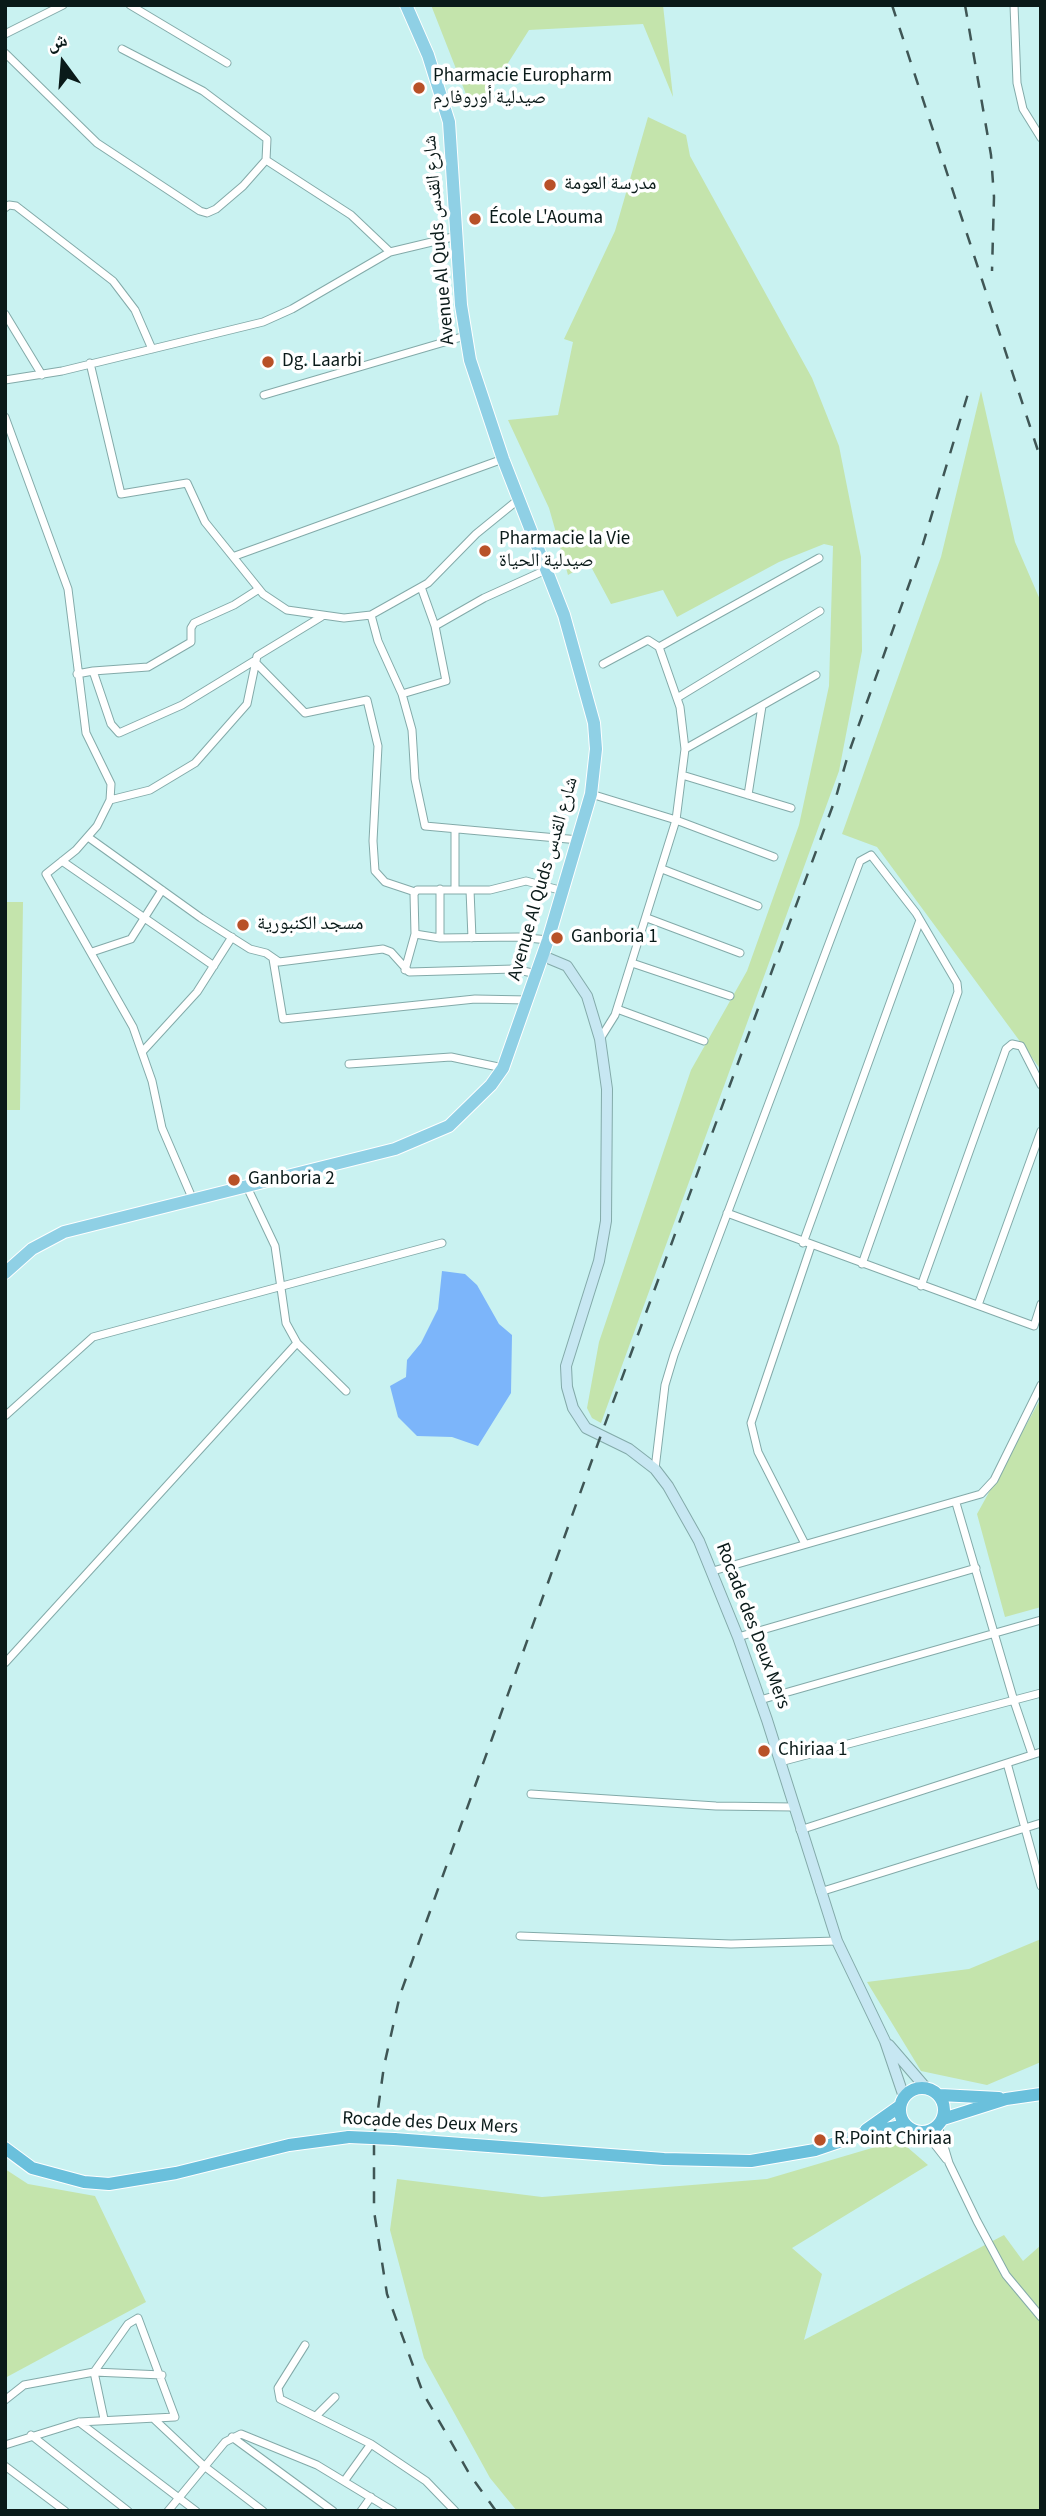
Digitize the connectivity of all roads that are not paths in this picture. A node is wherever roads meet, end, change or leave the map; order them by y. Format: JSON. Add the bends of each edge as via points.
{"nodes":[{"id":1,"x":40,"y":5,"type":"edge"},
{"id":2,"x":63,"y":5,"type":"edge"},
{"id":3,"x":130,"y":5,"type":"edge"},
{"id":4,"x":406,"y":5,"type":"edge"},
{"id":5,"x":1014,"y":5,"type":"edge"},
{"id":6,"x":46,"y":13,"type":"junction"},
{"id":7,"x":5,"y":34,"type":"edge"},
{"id":8,"x":122,"y":48,"type":"dead end"},
{"id":9,"x":5,"y":53,"type":"edge"},
{"id":10,"x":227,"y":63,"type":"dead end"},
{"id":11,"x":1041,"y":138,"type":"edge"},
{"id":12,"x":266,"y":160,"type":"junction"},
{"id":13,"x":5,"y":208,"type":"edge"},
{"id":14,"x":457,"y":236,"type":"junction"},
{"id":15,"x":390,"y":252,"type":"junction"},
{"id":16,"x":5,"y":314,"type":"edge"},
{"id":17,"x":465,"y":336,"type":"junction"},
{"id":18,"x":152,"y":349,"type":"junction"},
{"id":19,"x":90,"y":363,"type":"junction"},
{"id":20,"x":42,"y":375,"type":"junction"},
{"id":21,"x":5,"y":380,"type":"edge"},
{"id":22,"x":264,"y":396,"type":"dead end"},
{"id":23,"x":5,"y":417,"type":"edge"},
{"id":24,"x":503,"y":459,"type":"junction"},
{"id":25,"x":519,"y":499,"type":"junction"},
{"id":26,"x":234,"y":556,"type":"junction"},
{"id":27,"x":819,"y":558,"type":"dead end"},
{"id":28,"x":548,"y":568,"type":"junction"},
{"id":29,"x":421,"y":587,"type":"junction"},
{"id":30,"x":259,"y":589,"type":"junction"},
{"id":31,"x":820,"y":611,"type":"dead end"},
{"id":32,"x":371,"y":615,"type":"junction"},
{"id":33,"x":322,"y":617,"type":"junction"},
{"id":34,"x":435,"y":626,"type":"junction"},
{"id":35,"x":659,"y":647,"type":"junction"},
{"id":36,"x":254,"y":661,"type":"junction"},
{"id":37,"x":603,"y":664,"type":"dead end"},
{"id":38,"x":93,"y":671,"type":"junction"},
{"id":39,"x":78,"y":674,"type":"junction"},
{"id":40,"x":816,"y":676,"type":"dead end"},
{"id":41,"x":402,"y":694,"type":"junction"},
{"id":42,"x":677,"y":698,"type":"junction"},
{"id":43,"x":762,"y":706,"type":"junction"},
{"id":44,"x":685,"y":749,"type":"junction"},
{"id":45,"x":682,"y":775,"type":"junction"},
{"id":46,"x":591,"y":794,"type":"junction"},
{"id":47,"x":748,"y":795,"type":"junction"},
{"id":48,"x":110,"y":800,"type":"junction"},
{"id":49,"x":791,"y":808,"type":"dead end"},
{"id":50,"x":676,"y":820,"type":"junction"},
{"id":51,"x":455,"y":831,"type":"junction"},
{"id":52,"x":88,"y":837,"type":"junction"},
{"id":53,"x":579,"y":840,"type":"junction"},
{"id":54,"x":774,"y":857,"type":"dead end"},
{"id":55,"x":62,"y":861,"type":"junction"},
{"id":56,"x":662,"y":869,"type":"junction"},
{"id":57,"x":440,"y":889,"type":"junction"},
{"id":58,"x":455,"y":889,"type":"junction"},
{"id":59,"x":162,"y":890,"type":"junction"},
{"id":60,"x":470,"y":890,"type":"junction"},
{"id":61,"x":563,"y":891,"type":"junction"},
{"id":62,"x":415,"y":892,"type":"junction"},
{"id":63,"x":758,"y":906,"type":"dead end"},
{"id":64,"x":144,"y":918,"type":"junction"},
{"id":65,"x":646,"y":918,"type":"junction"},
{"id":66,"x":920,"y":920,"type":"junction"},
{"id":67,"x":415,"y":934,"type":"junction"},
{"id":68,"x":232,"y":937,"type":"junction"},
{"id":69,"x":440,"y":938,"type":"junction"},
{"id":70,"x":472,"y":938,"type":"junction"},
{"id":71,"x":548,"y":940,"type":"junction"},
{"id":72,"x":92,"y":952,"type":"junction"},
{"id":73,"x":740,"y":953,"type":"dead end"},
{"id":74,"x":543,"y":956,"type":"junction"},
{"id":75,"x":273,"y":959,"type":"junction"},
{"id":76,"x":632,"y":963,"type":"junction"},
{"id":77,"x":214,"y":966,"type":"junction"},
{"id":78,"x":405,"y":970,"type":"junction"},
{"id":79,"x":537,"y":974,"type":"junction"},
{"id":80,"x":730,"y":996,"type":"dead end"},
{"id":81,"x":528,"y":1000,"type":"junction"},
{"id":82,"x":617,"y":1009,"type":"junction"},
{"id":83,"x":600,"y":1039,"type":"junction"},
{"id":84,"x":704,"y":1041,"type":"dead end"},
{"id":85,"x":143,"y":1051,"type":"junction"},
{"id":86,"x":349,"y":1065,"type":"dead end"},
{"id":87,"x":503,"y":1068,"type":"junction"},
{"id":88,"x":1041,"y":1085,"type":"edge"},
{"id":89,"x":1041,"y":1131,"type":"edge"},
{"id":90,"x":247,"y":1187,"type":"junction"},
{"id":91,"x":193,"y":1200,"type":"junction"},
{"id":92,"x":727,"y":1213,"type":"junction"},
{"id":93,"x":442,"y":1243,"type":"dead end"},
{"id":94,"x":803,"y":1243,"type":"junction"},
{"id":95,"x":811,"y":1246,"type":"junction"},
{"id":96,"x":862,"y":1264,"type":"junction"},
{"id":97,"x":5,"y":1273,"type":"edge"},
{"id":98,"x":282,"y":1283,"type":"junction"},
{"id":99,"x":921,"y":1286,"type":"junction"},
{"id":100,"x":1041,"y":1304,"type":"edge"},
{"id":101,"x":978,"y":1306,"type":"junction"},
{"id":102,"x":1037,"y":1327,"type":"edge"},
{"id":103,"x":297,"y":1343,"type":"junction"},
{"id":104,"x":1041,"y":1385,"type":"edge"},
{"id":105,"x":346,"y":1391,"type":"dead end"},
{"id":106,"x":5,"y":1416,"type":"edge"},
{"id":107,"x":655,"y":1469,"type":"junction"},
{"id":108,"x":956,"y":1503,"type":"junction"},
{"id":109,"x":805,"y":1544,"type":"junction"},
{"id":110,"x":976,"y":1568,"type":"junction"},
{"id":111,"x":713,"y":1571,"type":"junction"},
{"id":112,"x":1041,"y":1620,"type":"edge"},
{"id":113,"x":994,"y":1635,"type":"junction"},
{"id":114,"x":738,"y":1637,"type":"junction"},
{"id":115,"x":5,"y":1662,"type":"edge"},
{"id":116,"x":1041,"y":1693,"type":"edge"},
{"id":117,"x":760,"y":1700,"type":"junction"},
{"id":118,"x":1014,"y":1701,"type":"junction"},
{"id":119,"x":1037,"y":1753,"type":"edge"},
{"id":120,"x":780,"y":1762,"type":"junction"},
{"id":121,"x":1007,"y":1763,"type":"junction"},
{"id":122,"x":531,"y":1794,"type":"dead end"},
{"id":123,"x":793,"y":1807,"type":"junction"},
{"id":124,"x":1041,"y":1823,"type":"edge"},
{"id":125,"x":1026,"y":1828,"type":"junction"},
{"id":126,"x":800,"y":1830,"type":"junction"},
{"id":127,"x":1041,"y":1886,"type":"edge"},
{"id":128,"x":820,"y":1892,"type":"junction"},
{"id":129,"x":520,"y":1936,"type":"dead end"},
{"id":130,"x":837,"y":1941,"type":"junction"},
{"id":131,"x":885,"y":2041,"type":"junction"},
{"id":132,"x":926,"y":2088,"type":"junction"},
{"id":133,"x":1041,"y":2094,"type":"edge"},
{"id":134,"x":940,"y":2095,"type":"junction"},
{"id":135,"x":1006,"y":2099,"type":"junction"},
{"id":136,"x":902,"y":2101,"type":"junction"},
{"id":137,"x":940,"y":2123,"type":"junction"},
{"id":138,"x":906,"y":2125,"type":"junction"},
{"id":139,"x":925,"y":2132,"type":"junction"},
{"id":140,"x":862,"y":2134,"type":"junction"},
{"id":141,"x":5,"y":2148,"type":"edge"},
{"id":142,"x":949,"y":2163,"type":"junction"},
{"id":143,"x":1041,"y":2317,"type":"edge"},
{"id":144,"x":305,"y":2345,"type":"dead end"},
{"id":145,"x":94,"y":2372,"type":"junction"},
{"id":146,"x":162,"y":2375,"type":"junction"},
{"id":147,"x":335,"y":2397,"type":"dead end"},
{"id":148,"x":5,"y":2400,"type":"edge"},
{"id":149,"x":316,"y":2416,"type":"junction"},
{"id":150,"x":154,"y":2418,"type":"junction"},
{"id":151,"x":104,"y":2419,"type":"junction"},
{"id":152,"x":79,"y":2422,"type":"junction"},
{"id":153,"x":31,"y":2435,"type":"junction"},
{"id":154,"x":232,"y":2437,"type":"junction"},
{"id":155,"x":371,"y":2444,"type":"junction"},
{"id":156,"x":5,"y":2445,"type":"edge"},
{"id":157,"x":5,"y":2466,"type":"edge"},
{"id":158,"x":204,"y":2466,"type":"junction"},
{"id":159,"x":345,"y":2480,"type":"junction"},
{"id":160,"x":178,"y":2497,"type":"junction"},
{"id":161,"x":371,"y":2497,"type":"junction"},
{"id":162,"x":65,"y":2511,"type":"edge"},
{"id":163,"x":128,"y":2511,"type":"edge"},
{"id":164,"x":168,"y":2511,"type":"edge"},
{"id":165,"x":196,"y":2511,"type":"edge"},
{"id":166,"x":263,"y":2511,"type":"edge"},
{"id":167,"x":333,"y":2511,"type":"edge"},
{"id":168,"x":361,"y":2511,"type":"edge"},
{"id":169,"x":393,"y":2511,"type":"edge"},
{"id":170,"x":455,"y":2511,"type":"edge"}],
"edges":[{"from":1,"to":6,"type":"street"},
{"from":2,"to":6,"type":"street"},
{"from":3,"to":10,"type":"street"},
{"from":4,"to":14,"type":"main road","name":"Avenue Al Quds شارع القدس","via":[[447,111]]},
{"from":5,"to":11,"type":"street","via":[[1014,68],[1020,99]]},
{"from":6,"to":7,"type":"street"},
{"from":8,"to":12,"type":"street","via":[[203,91],[267,139]]},
{"from":9,"to":12,"type":"street","via":[[97,143],[203,212],[216,209]]},
{"from":12,"to":15,"type":"street","via":[[351,215]]},
{"from":13,"to":18,"type":"street","via":[[16,206],[113,281],[135,310]]},
{"from":14,"to":15,"type":"street"},
{"from":14,"to":17,"type":"main road","name":"Avenue Al Quds شارع القدس"},
{"from":15,"to":18,"type":"street","via":[[276,317]]},
{"from":16,"to":20,"type":"street"},
{"from":17,"to":22,"type":"street"},
{"from":17,"to":24,"type":"main road","name":"Avenue Al Quds شارع القدس"},
{"from":18,"to":19,"type":"street"},
{"from":19,"to":20,"type":"street"},
{"from":19,"to":26,"type":"street","via":[[121,494],[187,483],[205,523]]},
{"from":20,"to":21,"type":"street"},
{"from":23,"to":39,"type":"street","via":[[68,589]]},
{"from":24,"to":25,"type":"main road","name":"Avenue Al Quds شارع القدس"},
{"from":24,"to":26,"type":"street"},
{"from":25,"to":28,"type":"main road","name":"Avenue Al Quds شارع القدس"},
{"from":25,"to":29,"type":"street"},
{"from":26,"to":30,"type":"street"},
{"from":27,"to":35,"type":"street"},
{"from":28,"to":34,"type":"street"},
{"from":28,"to":46,"type":"main road","name":"Avenue Al Quds شارع القدس","via":[[592,710],[596,749]]},
{"from":29,"to":32,"type":"street"},
{"from":29,"to":34,"type":"street"},
{"from":30,"to":33,"type":"street","via":[[277,606]]},
{"from":30,"to":38,"type":"street","via":[[194,623],[191,642],[148,667]]},
{"from":31,"to":42,"type":"street"},
{"from":32,"to":33,"type":"street"},
{"from":32,"to":41,"type":"street"},
{"from":33,"to":36,"type":"street","via":[[264,650]]},
{"from":34,"to":41,"type":"street","via":[[446,681]]},
{"from":35,"to":37,"type":"street","via":[[648,640]]},
{"from":35,"to":42,"type":"street"},
{"from":36,"to":38,"type":"street","via":[[182,705],[119,733],[111,724]]},
{"from":36,"to":48,"type":"street","via":[[242,713],[195,763],[150,790]]},
{"from":36,"to":62,"type":"street","via":[[305,713],[368,701],[378,746],[375,871],[385,882]]},
{"from":38,"to":39,"type":"street"},
{"from":39,"to":48,"type":"street","via":[[86,733],[110,781]]},
{"from":40,"to":43,"type":"street"},
{"from":41,"to":51,"type":"street","via":[[412,730],[415,779],[425,825]]},
{"from":42,"to":44,"type":"street"},
{"from":43,"to":44,"type":"street"},
{"from":43,"to":47,"type":"street"},
{"from":44,"to":45,"type":"street"},
{"from":45,"to":47,"type":"street"},
{"from":45,"to":50,"type":"street"},
{"from":46,"to":50,"type":"street"},
{"from":46,"to":53,"type":"main road","name":"Avenue Al Quds شارع القدس"},
{"from":47,"to":49,"type":"street"},
{"from":48,"to":52,"type":"street"},
{"from":50,"to":54,"type":"street"},
{"from":50,"to":56,"type":"street"},
{"from":51,"to":53,"type":"street"},
{"from":51,"to":58,"type":"street"},
{"from":52,"to":55,"type":"street"},
{"from":52,"to":59,"type":"street"},
{"from":53,"to":61,"type":"main road","name":"Avenue Al Quds شارع القدس"},
{"from":55,"to":64,"type":"street"},
{"from":55,"to":72,"type":"street","via":[[46,874]]},
{"from":56,"to":63,"type":"street"},
{"from":56,"to":65,"type":"street"},
{"from":57,"to":58,"type":"street"},
{"from":57,"to":62,"type":"street"},
{"from":57,"to":69,"type":"street"},
{"from":58,"to":60,"type":"street"},
{"from":59,"to":64,"type":"street"},
{"from":59,"to":68,"type":"street"},
{"from":60,"to":61,"type":"street","via":[[526,881]]},
{"from":60,"to":70,"type":"street"},
{"from":61,"to":71,"type":"main road","name":"Avenue Al Quds شارع القدس"},
{"from":62,"to":67,"type":"street"},
{"from":64,"to":72,"type":"street","via":[[131,939]]},
{"from":64,"to":77,"type":"street"},
{"from":65,"to":73,"type":"street"},
{"from":65,"to":76,"type":"street"},
{"from":66,"to":92,"type":"street","via":[[876,859],[871,855],[860,861]]},
{"from":66,"to":94,"type":"street"},
{"from":66,"to":96,"type":"street","via":[[958,992]]},
{"from":67,"to":69,"type":"street"},
{"from":67,"to":78,"type":"street"},
{"from":68,"to":75,"type":"street"},
{"from":68,"to":77,"type":"street"},
{"from":69,"to":70,"type":"street"},
{"from":70,"to":71,"type":"street"},
{"from":71,"to":74,"type":"main road","name":"Avenue Al Quds شارع القدس"},
{"from":72,"to":85,"type":"street"},
{"from":74,"to":79,"type":"main road","name":"Avenue Al Quds شارع القدس"},
{"from":74,"to":83,"type":"main road","name":"Rocade des Deux Mers","via":[[573,972],[592,1007]]},
{"from":75,"to":78,"type":"street","via":[[284,962],[386,949]]},
{"from":75,"to":81,"type":"street","via":[[283,1019],[475,999]]},
{"from":76,"to":80,"type":"street"},
{"from":76,"to":82,"type":"street"},
{"from":77,"to":85,"type":"street"},
{"from":78,"to":79,"type":"street","via":[[514,969]]},
{"from":79,"to":81,"type":"main road","name":"Avenue Al Quds شارع القدس"},
{"from":81,"to":87,"type":"main road","name":"Avenue Al Quds شارع القدس"},
{"from":82,"to":83,"type":"street"},
{"from":82,"to":84,"type":"street"},
{"from":83,"to":107,"type":"main road","name":"Rocade des Deux Mers","via":[[609,1112],[606,1220],[599,1261],[570,1345],[567,1387],[581,1424],[629,1448]]},
{"from":85,"to":91,"type":"street","via":[[162,1128]]},
{"from":86,"to":87,"type":"street","via":[[451,1057]]},
{"from":87,"to":90,"type":"main road","name":"Avenue Al Quds شارع القدس","via":[[492,1085],[449,1126],[425,1138]]},
{"from":88,"to":99,"type":"street","via":[[1021,1046],[1006,1048]]},
{"from":89,"to":101,"type":"street"},
{"from":90,"to":91,"type":"main road","name":"Avenue Al Quds شارع القدس"},
{"from":90,"to":98,"type":"street","via":[[275,1246]]},
{"from":91,"to":97,"type":"main road","name":"Avenue Al Quds شارع القدس","via":[[64,1233],[32,1249]]},
{"from":92,"to":94,"type":"street"},
{"from":92,"to":107,"type":"street","via":[[665,1385]]},
{"from":93,"to":98,"type":"street"},
{"from":94,"to":95,"type":"street"},
{"from":95,"to":96,"type":"street"},
{"from":95,"to":109,"type":"street","via":[[751,1423],[758,1452]]},
{"from":96,"to":99,"type":"street"},
{"from":98,"to":103,"type":"street","via":[[286,1323]]},
{"from":98,"to":106,"type":"street","via":[[93,1337]]},
{"from":99,"to":101,"type":"street"},
{"from":100,"to":102,"type":"street"},
{"from":101,"to":102,"type":"street"},
{"from":103,"to":105,"type":"street"},
{"from":103,"to":115,"type":"street"},
{"from":104,"to":108,"type":"street","via":[[994,1480],[982,1494]]},
{"from":107,"to":111,"type":"main road","name":"Rocade des Deux Mers"},
{"from":108,"to":109,"type":"street"},
{"from":108,"to":110,"type":"street"},
{"from":109,"to":111,"type":"street"},
{"from":110,"to":113,"type":"street"},
{"from":110,"to":114,"type":"street"},
{"from":111,"to":114,"type":"main road","name":"Rocade des Deux Mers"},
{"from":112,"to":113,"type":"street"},
{"from":113,"to":117,"type":"street"},
{"from":113,"to":118,"type":"street"},
{"from":114,"to":117,"type":"main road","name":"Rocade des Deux Mers"},
{"from":116,"to":118,"type":"street"},
{"from":117,"to":120,"type":"main road","name":"Rocade des Deux Mers"},
{"from":118,"to":119,"type":"street"},
{"from":118,"to":120,"type":"street"},
{"from":119,"to":121,"type":"street"},
{"from":120,"to":123,"type":"main road","name":"Rocade des Deux Mers"},
{"from":121,"to":125,"type":"street"},
{"from":121,"to":126,"type":"street"},
{"from":122,"to":123,"type":"street"},
{"from":123,"to":126,"type":"main road","name":"Rocade des Deux Mers"},
{"from":124,"to":125,"type":"street"},
{"from":125,"to":127,"type":"street"},
{"from":125,"to":128,"type":"street"},
{"from":126,"to":128,"type":"main road","name":"Rocade des Deux Mers"},
{"from":128,"to":130,"type":"main road","name":"Rocade des Deux Mers"},
{"from":129,"to":130,"type":"street","via":[[731,1944]]},
{"from":130,"to":131,"type":"main road","name":"Rocade des Deux Mers"},
{"from":131,"to":132,"type":"main road","name":"Rocade des Deux Mers"},
{"from":131,"to":136,"type":"main road","name":"Rocade des Deux Mers"},
{"from":132,"to":134,"type":"highway"},
{"from":132,"to":136,"type":"highway","via":[[914,2089]]},
{"from":133,"to":135,"type":"highway"},
{"from":134,"to":135,"type":"highway"},
{"from":134,"to":137,"type":"highway","via":[[945,2107]]},
{"from":135,"to":137,"type":"highway"},
{"from":136,"to":138,"type":"highway"},
{"from":136,"to":140,"type":"highway","name":"Rocade des Deux Mers"},
{"from":137,"to":139,"type":"highway"},
{"from":137,"to":142,"type":"street"},
{"from":138,"to":139,"type":"highway"},
{"from":138,"to":140,"type":"highway","name":"Rocade des Deux Mers"},
{"from":139,"to":142,"type":"street"},
{"from":140,"to":141,"type":"highway","name":"Rocade des Deux Mers","bridge":true,"via":[[815,2150],[751,2161],[349,2137],[289,2145],[109,2184],[33,2168]]},
{"from":142,"to":143,"type":"street","via":[[1006,2275]]},
{"from":144,"to":149,"type":"street","via":[[277,2394]]},
{"from":145,"to":146,"type":"street"},
{"from":145,"to":146,"type":"street","via":[[136,2318],[142,2322]]},
{"from":145,"to":148,"type":"street","via":[[24,2385]]},
{"from":145,"to":151,"type":"street"},
{"from":146,"to":150,"type":"street","via":[[176,2416]]},
{"from":147,"to":149,"type":"street"},
{"from":149,"to":155,"type":"street"},
{"from":150,"to":151,"type":"street"},
{"from":150,"to":158,"type":"street"},
{"from":151,"to":152,"type":"street"},
{"from":152,"to":153,"type":"street"},
{"from":152,"to":160,"type":"street"},
{"from":153,"to":156,"type":"street"},
{"from":153,"to":163,"type":"street"},
{"from":154,"to":158,"type":"street"},
{"from":154,"to":159,"type":"street","via":[[247,2435],[276,2446]]},
{"from":154,"to":167,"type":"street"},
{"from":155,"to":159,"type":"street"},
{"from":155,"to":170,"type":"street","via":[[426,2481]]},
{"from":157,"to":162,"type":"street"},
{"from":158,"to":160,"type":"street"},
{"from":158,"to":166,"type":"street"},
{"from":159,"to":161,"type":"street"},
{"from":160,"to":164,"type":"street"},
{"from":160,"to":165,"type":"street"},
{"from":161,"to":168,"type":"street"},
{"from":161,"to":169,"type":"street"}]}
